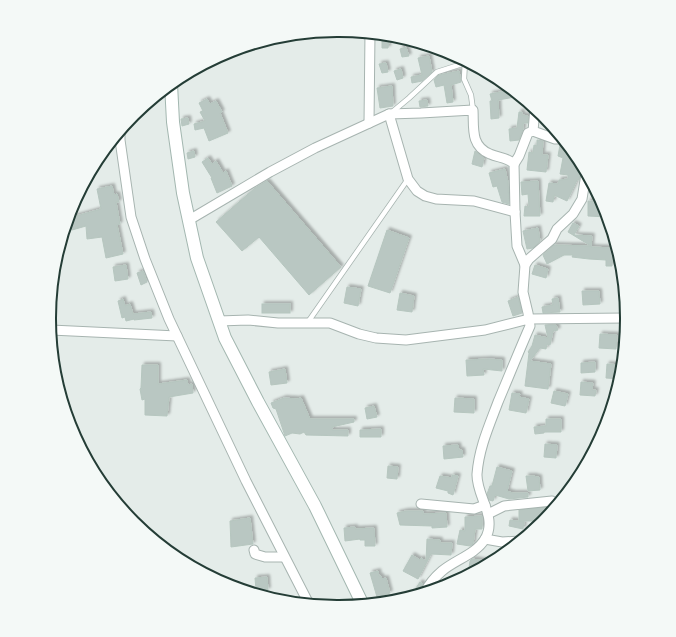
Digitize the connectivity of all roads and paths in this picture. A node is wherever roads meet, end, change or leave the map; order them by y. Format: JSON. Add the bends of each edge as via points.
{"nodes":[{"id":1,"x":370,"y":39,"type":"edge"},
{"id":2,"x":459,"y":64,"type":"edge"},
{"id":3,"x":465,"y":67,"type":"edge"},
{"id":4,"x":171,"y":92,"type":"edge"},
{"id":5,"x":473,"y":110,"type":"junction"},
{"id":6,"x":389,"y":114,"type":"junction"},
{"id":7,"x":534,"y":116,"type":"edge"},
{"id":8,"x":369,"y":123,"type":"junction"},
{"id":9,"x":533,"y":131,"type":"junction"},
{"id":10,"x":555,"y":139,"type":"edge"},
{"id":11,"x":120,"y":141,"type":"edge"},
{"id":12,"x":514,"y":164,"type":"junction"},
{"id":13,"x":408,"y":179,"type":"junction"},
{"id":14,"x":585,"y":183,"type":"edge"},
{"id":15,"x":514,"y":212,"type":"junction"},
{"id":16,"x":189,"y":220,"type":"junction"},
{"id":17,"x":525,"y":265,"type":"junction"},
{"id":18,"x":620,"y":318,"type":"edge"},
{"id":19,"x":529,"y":319,"type":"junction"},
{"id":20,"x":219,"y":321,"type":"junction"},
{"id":21,"x":308,"y":323,"type":"junction"},
{"id":22,"x":57,"y":330,"type":"edge"},
{"id":23,"x":177,"y":336,"type":"junction"},
{"id":24,"x":552,"y":501,"type":"dead end"},
{"id":25,"x":420,"y":504,"type":"dead end"},
{"id":26,"x":487,"y":509,"type":"junction"},
{"id":27,"x":485,"y":539,"type":"junction"},
{"id":28,"x":510,"y":542,"type":"edge"},
{"id":29,"x":254,"y":550,"type":"dead end"},
{"id":30,"x":284,"y":557,"type":"junction"},
{"id":31,"x":429,"y":585,"type":"edge"},
{"id":32,"x":306,"y":598,"type":"edge"},
{"id":33,"x":359,"y":599,"type":"edge"}],
"edges":[{"from":1,"to":8,"type":"street"},
{"from":2,"to":6,"type":"lane","via":[[437,72]]},
{"from":3,"to":5,"type":"lane","via":[[464,79],[471,95]]},
{"from":4,"to":16,"type":"street","via":[[173,122]]},
{"from":5,"to":6,"type":"street"},
{"from":5,"to":12,"type":"street","via":[[474,141],[486,152]]},
{"from":6,"to":8,"type":"street"},
{"from":6,"to":13,"type":"street"},
{"from":7,"to":9,"type":"street"},
{"from":8,"to":16,"type":"street","via":[[283,165]]},
{"from":9,"to":10,"type":"street"},
{"from":9,"to":12,"type":"street","via":[[528,133]]},
{"from":11,"to":23,"type":"street","via":[[131,217],[145,259]]},
{"from":12,"to":15,"type":"street"},
{"from":13,"to":15,"type":"street","via":[[417,191],[425,196],[474,201]]},
{"from":13,"to":21,"type":"lane"},
{"from":14,"to":17,"type":"street","via":[[582,199],[573,214]]},
{"from":15,"to":17,"type":"street","via":[[517,246]]},
{"from":16,"to":20,"type":"street","via":[[197,258]]},
{"from":17,"to":19,"type":"street","via":[[523,292]]},
{"from":18,"to":19,"type":"street"},
{"from":19,"to":21,"type":"street","via":[[486,330],[406,340],[376,338],[330,323]]},
{"from":19,"to":26,"type":"street","via":[[530,326],[482,444],[477,476]]},
{"from":20,"to":21,"type":"street"},
{"from":20,"to":33,"type":"street","via":[[225,338],[314,506]]},
{"from":22,"to":23,"type":"street"},
{"from":23,"to":30,"type":"street"},
{"from":24,"to":26,"type":"street"},
{"from":25,"to":26,"type":"street"},
{"from":26,"to":27,"type":"street","via":[[489,528]]},
{"from":27,"to":28,"type":"street"},
{"from":27,"to":31,"type":"street","via":[[475,550],[442,571]]},
{"from":29,"to":30,"type":"street","via":[[255,554],[266,557]]},
{"from":30,"to":32,"type":"street"}]}
